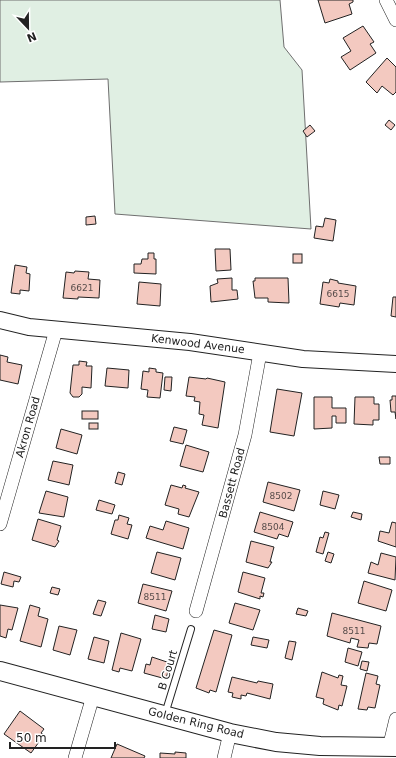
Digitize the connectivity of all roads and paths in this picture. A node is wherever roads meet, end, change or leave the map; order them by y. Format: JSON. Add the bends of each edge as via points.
{"nodes":[{"id":1,"x":386,"y":0,"type":"edge"},
{"id":2,"x":396,"y":20,"type":"edge"},
{"id":3,"x":0,"y":320,"type":"edge"},
{"id":4,"x":56,"y":330,"type":"junction"},
{"id":5,"x":260,"y":352,"type":"junction"},
{"id":6,"x":396,"y":364,"type":"edge"},
{"id":7,"x":0,"y":524,"type":"edge"},
{"id":8,"x":196,"y":611,"type":"dead end"},
{"id":9,"x":191,"y":629,"type":"dead end"},
{"id":10,"x":0,"y":671,"type":"edge"},
{"id":11,"x":93,"y":696,"type":"junction"},
{"id":12,"x":164,"y":716,"type":"junction"},
{"id":13,"x":396,"y":719,"type":"edge"},
{"id":14,"x":230,"y":733,"type":"junction"},
{"id":15,"x":392,"y":748,"type":"edge"},
{"id":16,"x":75,"y":758,"type":"edge"},
{"id":17,"x":224,"y":758,"type":"edge"}],
"edges":[{"from":1,"to":2,"type":"street"},
{"from":3,"to":4,"type":"street","name":"Kenwood Avenue"},
{"from":4,"to":5,"type":"street","name":"Kenwood Avenue","via":[[182,341]]},
{"from":4,"to":7,"type":"street","name":"Akron Road"},
{"from":5,"to":6,"type":"street","name":"Kenwood Avenue","via":[[333,362]]},
{"from":5,"to":8,"type":"street","name":"Bassett Road","via":[[245,435]]},
{"from":9,"to":12,"type":"lane","name":"B Court"},
{"from":10,"to":11,"type":"main road","name":"Golden Ring Road"},
{"from":11,"to":12,"type":"main road","name":"Golden Ring Road"},
{"from":11,"to":16,"type":"street"},
{"from":12,"to":14,"type":"main road","name":"Golden Ring Road"},
{"from":13,"to":15,"type":"street"},
{"from":14,"to":15,"type":"main road","name":"Golden Ring Road","via":[[302,745]]},
{"from":14,"to":17,"type":"street"}]}
